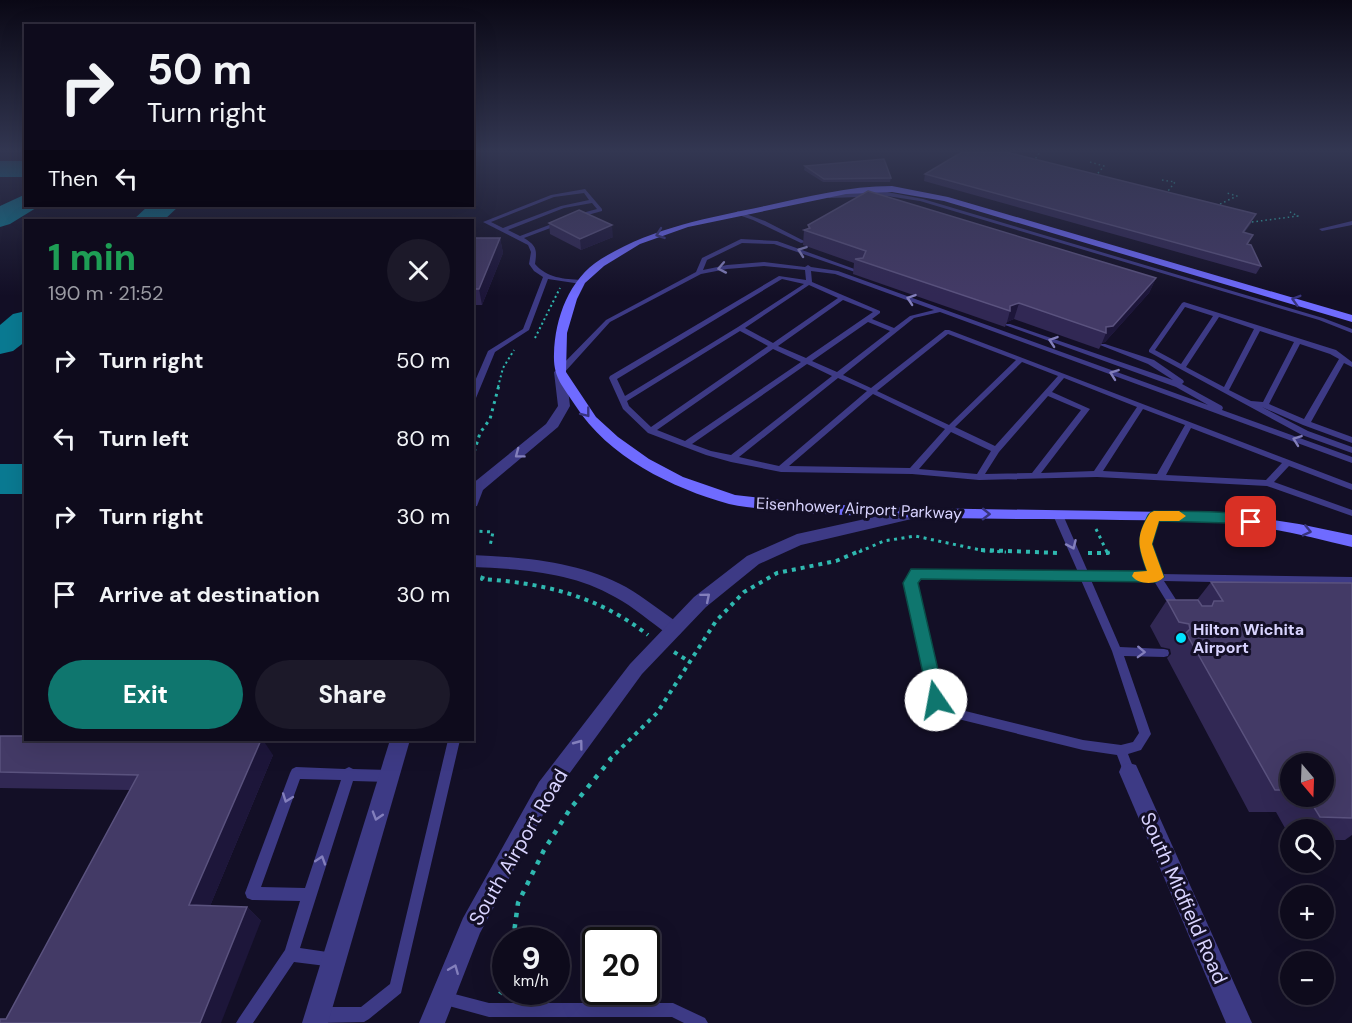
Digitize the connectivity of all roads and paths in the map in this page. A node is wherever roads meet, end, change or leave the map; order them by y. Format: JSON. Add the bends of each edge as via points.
{"nodes":[{"id":1,"x":549,"y":200,"type":"edge"},
{"id":2,"x":809,"y":200,"type":"edge"},
{"id":3,"x":920,"y":200,"type":"edge"},
{"id":4,"x":948,"y":200,"type":"edge"},
{"id":5,"x":1229,"y":200,"type":"edge"},
{"id":6,"x":593,"y":201,"type":"joint"},
{"id":7,"x":1216,"y":206,"type":"edge"},
{"id":8,"x":1290,"y":212,"type":"dead end"},
{"id":9,"x":738,"y":213,"type":"junction"},
{"id":10,"x":1252,"y":222,"type":"edge"},
{"id":11,"x":1352,"y":224,"type":"edge"},
{"id":12,"x":1322,"y":229,"type":"dead end"},
{"id":13,"x":503,"y":230,"type":"junction"},
{"id":14,"x":520,"y":238,"type":"junction"},
{"id":15,"x":803,"y":242,"type":"dead end"},
{"id":16,"x":808,"y":267,"type":"junction"},
{"id":17,"x":857,"y":271,"type":"edge"},
{"id":18,"x":699,"y":273,"type":"junction"},
{"id":19,"x":546,"y":276,"type":"junction"},
{"id":20,"x":564,"y":280,"type":"junction"},
{"id":21,"x":581,"y":282,"type":"junction"},
{"id":22,"x":809,"y":283,"type":"junction"},
{"id":23,"x":843,"y":297,"type":"junction"},
{"id":24,"x":942,"y":310,"type":"junction"},
{"id":25,"x":1217,"y":315,"type":"junction"},
{"id":26,"x":1352,"y":319,"type":"edge"},
{"id":27,"x":866,"y":320,"type":"junction"},
{"id":28,"x":1008,"y":325,"type":"edge"},
{"id":29,"x":740,"y":328,"type":"junction"},
{"id":30,"x":1258,"y":328,"type":"junction"},
{"id":31,"x":894,"y":330,"type":"junction"},
{"id":32,"x":1352,"y":331,"type":"edge"},
{"id":33,"x":531,"y":341,"type":"dead end"},
{"id":34,"x":1298,"y":341,"type":"junction"},
{"id":35,"x":1103,"y":345,"type":"edge"},
{"id":36,"x":520,"y":346,"type":"dead end"},
{"id":37,"x":775,"y":347,"type":"junction"},
{"id":38,"x":1343,"y":358,"type":"junction"},
{"id":39,"x":1020,"y":360,"type":"junction"},
{"id":40,"x":805,"y":361,"type":"junction"},
{"id":41,"x":1352,"y":365,"type":"edge"},
{"id":42,"x":1182,"y":367,"type":"junction"},
{"id":43,"x":560,"y":372,"type":"junction"},
{"id":44,"x":836,"y":375,"type":"junction"},
{"id":45,"x":1062,"y":376,"type":"junction"},
{"id":46,"x":474,"y":389,"type":"edge"},
{"id":47,"x":872,"y":391,"type":"junction"},
{"id":48,"x":1225,"y":391,"type":"junction"},
{"id":49,"x":1047,"y":393,"type":"junction"},
{"id":50,"x":622,"y":400,"type":"junction"},
{"id":51,"x":1247,"y":402,"type":"junction"},
{"id":52,"x":1211,"y":404,"type":"junction"},
{"id":53,"x":1265,"y":405,"type":"junction"},
{"id":54,"x":1141,"y":406,"type":"junction"},
{"id":55,"x":1242,"y":421,"type":"junction"},
{"id":56,"x":1306,"y":423,"type":"junction"},
{"id":57,"x":1189,"y":424,"type":"junction"},
{"id":58,"x":950,"y":428,"type":"junction"},
{"id":59,"x":651,"y":431,"type":"junction"},
{"id":60,"x":1352,"y":440,"type":"edge"},
{"id":61,"x":686,"y":444,"type":"junction"},
{"id":62,"x":996,"y":450,"type":"junction"},
{"id":63,"x":1352,"y":450,"type":"edge"},
{"id":64,"x":474,"y":452,"type":"edge"},
{"id":65,"x":731,"y":459,"type":"junction"},
{"id":66,"x":1352,"y":460,"type":"edge"},
{"id":67,"x":1288,"y":462,"type":"junction"},
{"id":68,"x":781,"y":469,"type":"junction"},
{"id":69,"x":912,"y":471,"type":"junction"},
{"id":70,"x":1097,"y":474,"type":"junction"},
{"id":71,"x":1035,"y":475,"type":"junction"},
{"id":72,"x":979,"y":477,"type":"junction"},
{"id":73,"x":1160,"y":477,"type":"junction"},
{"id":74,"x":1268,"y":483,"type":"junction"},
{"id":75,"x":1352,"y":487,"type":"edge"},
{"id":76,"x":474,"y":496,"type":"edge"},
{"id":77,"x":915,"y":513,"type":"junction"},
{"id":78,"x":1352,"y":513,"type":"edge"},
{"id":79,"x":1058,"y":515,"type":"junction"},
{"id":80,"x":1090,"y":515,"type":"junction"},
{"id":81,"x":1154,"y":516,"type":"junction"},
{"id":82,"x":474,"y":531,"type":"edge"},
{"id":83,"x":1352,"y":541,"type":"edge"},
{"id":84,"x":1075,"y":553,"type":"junction"},
{"id":85,"x":479,"y":561,"type":"edge"},
{"id":86,"x":1085,"y":575,"type":"junction"},
{"id":87,"x":1156,"y":577,"type":"junction"},
{"id":88,"x":1352,"y":581,"type":"edge"},
{"id":89,"x":1182,"y":616,"type":"edge"},
{"id":90,"x":674,"y":629,"type":"junction"},
{"id":91,"x":660,"y":644,"type":"junction"},
{"id":92,"x":1118,"y":651,"type":"junction"},
{"id":93,"x":1164,"y":653,"type":"dead end"},
{"id":94,"x":690,"y":662,"type":"junction"},
{"id":95,"x":400,"y":741,"type":"edge"},
{"id":96,"x":454,"y":741,"type":"edge"},
{"id":97,"x":1121,"y":750,"type":"junction"},
{"id":98,"x":1129,"y":772,"type":"joint"},
{"id":99,"x":349,"y":773,"type":"junction"},
{"id":100,"x":389,"y":776,"type":"junction"},
{"id":101,"x":309,"y":895,"type":"junction"},
{"id":102,"x":515,"y":927,"type":"edge"},
{"id":103,"x":291,"y":954,"type":"junction"},
{"id":104,"x":334,"y":960,"type":"junction"},
{"id":105,"x":442,"y":998,"type":"junction"},
{"id":106,"x":316,"y":1019,"type":"edge"},
{"id":107,"x":244,"y":1023,"type":"edge"},
{"id":108,"x":432,"y":1023,"type":"edge"},
{"id":109,"x":700,"y":1023,"type":"edge"},
{"id":110,"x":1239,"y":1023,"type":"edge"}],
"edges":[{"from":1,"to":13,"type":"lane","via":[[486,222]]},
{"from":2,"to":9,"type":"main road"},
{"from":3,"to":32,"type":"lane"},
{"from":26,"to":4,"type":"main road","one_way":true},
{"from":5,"to":7,"type":"path"},
{"from":6,"to":13,"type":"lane","via":[[563,207]]},
{"from":6,"to":14,"type":"lane","via":[[600,210]]},
{"from":8,"to":10,"type":"path","via":[[1298,216]]},
{"from":9,"to":15,"type":"lane"},
{"from":9,"to":21,"type":"main road","one_way":true,"via":[[638,242],[600,264]]},
{"from":11,"to":12,"type":"lane"},
{"from":13,"to":14,"type":"lane"},
{"from":14,"to":19,"type":"lane","via":[[534,252],[532,264],[537,272]]},
{"from":16,"to":18,"type":"lane","one_way":true,"via":[[764,264]]},
{"from":16,"to":22,"type":"lane"},
{"from":24,"to":16,"type":"lane","one_way":true,"via":[[836,272]]},
{"from":17,"to":18,"type":"lane","one_way":true,"via":[[775,242],[741,241],[704,259]]},
{"from":18,"to":43,"type":"lane","via":[[608,321]]},
{"from":19,"to":20,"type":"lane"},
{"from":19,"to":46,"type":"lane","via":[[526,330],[492,351]]},
{"from":20,"to":21,"type":"lane"},
{"from":20,"to":33,"type":"path","via":[[539,334]]},
{"from":21,"to":43,"type":"main road","via":[[561,333]]},
{"from":22,"to":23,"type":"lane"},
{"from":22,"to":29,"type":"lane"},
{"from":22,"to":50,"type":"lane","via":[[781,277],[613,378]]},
{"from":23,"to":27,"type":"lane","via":[[878,312]]},
{"from":23,"to":37,"type":"lane"},
{"from":24,"to":31,"type":"lane","via":[[912,316]]},
{"from":55,"to":24,"type":"lane","one_way":true},
{"from":25,"to":30,"type":"lane"},
{"from":25,"to":42,"type":"lane"},
{"from":25,"to":42,"type":"lane","via":[[1184,304],[1151,351]]},
{"from":27,"to":31,"type":"lane"},
{"from":27,"to":40,"type":"lane"},
{"from":52,"to":28,"type":"lane","one_way":true,"via":[[1179,385]]},
{"from":29,"to":37,"type":"lane"},
{"from":29,"to":50,"type":"lane"},
{"from":30,"to":34,"type":"lane"},
{"from":30,"to":48,"type":"lane"},
{"from":31,"to":44,"type":"lane"},
{"from":34,"to":38,"type":"lane"},
{"from":34,"to":53,"type":"lane"},
{"from":35,"to":52,"type":"lane","via":[[1151,362]]},
{"from":36,"to":64,"type":"path","via":[[503,368],[490,419]]},
{"from":37,"to":40,"type":"lane"},
{"from":37,"to":59,"type":"lane"},
{"from":38,"to":41,"type":"lane"},
{"from":38,"to":56,"type":"lane"},
{"from":39,"to":45,"type":"lane"},
{"from":39,"to":47,"type":"lane","via":[[946,331]]},
{"from":39,"to":58,"type":"lane"},
{"from":40,"to":44,"type":"lane"},
{"from":40,"to":61,"type":"lane"},
{"from":42,"to":48,"type":"lane"},
{"from":43,"to":76,"type":"street","one_way":true,"via":[[564,406],[551,427],[477,488]]},
{"from":43,"to":77,"type":"main road","name":"Eisenhower Airport Parkway","one_way":true,"via":[[591,420],[644,462],[678,480],[733,500],[815,509]]},
{"from":44,"to":47,"type":"lane"},
{"from":44,"to":65,"type":"lane"},
{"from":45,"to":49,"type":"lane"},
{"from":45,"to":54,"type":"lane"},
{"from":47,"to":58,"type":"lane"},
{"from":47,"to":68,"type":"lane"},
{"from":48,"to":51,"type":"lane"},
{"from":49,"to":62,"type":"lane"},
{"from":49,"to":71,"type":"lane","via":[[1086,409]]},
{"from":50,"to":59,"type":"lane"},
{"from":51,"to":53,"type":"lane"},
{"from":51,"to":63,"type":"lane","via":[[1305,434]]},
{"from":52,"to":55,"type":"lane"},
{"from":53,"to":56,"type":"lane"},
{"from":54,"to":57,"type":"lane"},
{"from":54,"to":70,"type":"lane"},
{"from":66,"to":55,"type":"lane","one_way":true},
{"from":56,"to":60,"type":"lane"},
{"from":57,"to":67,"type":"lane"},
{"from":57,"to":73,"type":"lane"},
{"from":58,"to":62,"type":"lane"},
{"from":58,"to":69,"type":"lane"},
{"from":59,"to":61,"type":"lane"},
{"from":61,"to":65,"type":"lane"},
{"from":62,"to":72,"type":"lane"},
{"from":65,"to":68,"type":"lane"},
{"from":67,"to":74,"type":"lane"},
{"from":67,"to":75,"type":"lane"},
{"from":68,"to":69,"type":"lane"},
{"from":69,"to":72,"type":"lane"},
{"from":70,"to":71,"type":"lane"},
{"from":70,"to":73,"type":"lane"},
{"from":71,"to":72,"type":"lane"},
{"from":73,"to":74,"type":"lane"},
{"from":74,"to":78,"type":"lane"},
{"from":77,"to":79,"type":"main road","name":"Eisenhower Airport Parkway","one_way":true},
{"from":90,"to":77,"type":"street","name":"South Airport Road","one_way":true,"via":[[700,602],[753,560],[797,540]]},
{"from":79,"to":80,"type":"main road","name":"Eisenhower Airport Parkway"},
{"from":79,"to":84,"type":"lane","one_way":true},
{"from":80,"to":81,"type":"main road","name":"Eisenhower Airport Parkway"},
{"from":80,"to":84,"type":"path","via":[[1108,553]]},
{"from":81,"to":83,"type":"main road","name":"Eisenhower Airport Parkway","one_way":true,"via":[[1228,518]]},
{"from":81,"to":87,"type":"lane","via":[[1145,544]]},
{"from":82,"to":85,"type":"path","via":[[493,532]]},
{"from":84,"to":86,"type":"lane"},
{"from":84,"to":94,"type":"path","via":[[985,551],[915,536],[884,541],[836,561],[765,578],[744,592],[716,621]]},
{"from":85,"to":90,"type":"street","via":[[538,564],[575,573],[614,588]]},
{"from":85,"to":91,"type":"path","via":[[482,579],[518,580],[579,593],[621,614]]},
{"from":86,"to":87,"type":"lane"},
{"from":86,"to":92,"type":"lane"},
{"from":86,"to":97,"type":"lane","via":[[916,573],[911,583],[936,700],[950,712],[1083,745]]},
{"from":87,"to":88,"type":"lane"},
{"from":87,"to":89,"type":"lane"},
{"from":90,"to":91,"type":"street","name":"South Airport Road"},
{"from":91,"to":94,"type":"path"},
{"from":105,"to":91,"type":"street","name":"South Airport Road","one_way":true,"via":[[471,926],[546,789],[636,669]]},
{"from":92,"to":93,"type":"lane","one_way":true},
{"from":92,"to":97,"type":"lane","via":[[1146,734],[1137,746]]},
{"from":94,"to":102,"type":"path","via":[[657,713],[619,748],[570,809],[518,903]]},
{"from":95,"to":100,"type":"street"},
{"from":96,"to":106,"type":"lane","via":[[396,988],[364,1014]]},
{"from":97,"to":98,"type":"lane"},
{"from":98,"to":110,"type":"street","name":"South Midfield Road"},
{"from":99,"to":100,"type":"lane"},
{"from":101,"to":99,"type":"lane","one_way":true},
{"from":99,"to":101,"type":"lane","one_way":true,"via":[[296,772],[252,893]]},
{"from":100,"to":104,"type":"street","one_way":true},
{"from":101,"to":103,"type":"lane"},
{"from":103,"to":104,"type":"lane"},
{"from":103,"to":107,"type":"lane"},
{"from":104,"to":106,"type":"street"},
{"from":105,"to":108,"type":"street","name":"South Airport Road"},
{"from":105,"to":109,"type":"lane","via":[[489,1010],[673,1010]]}]}
